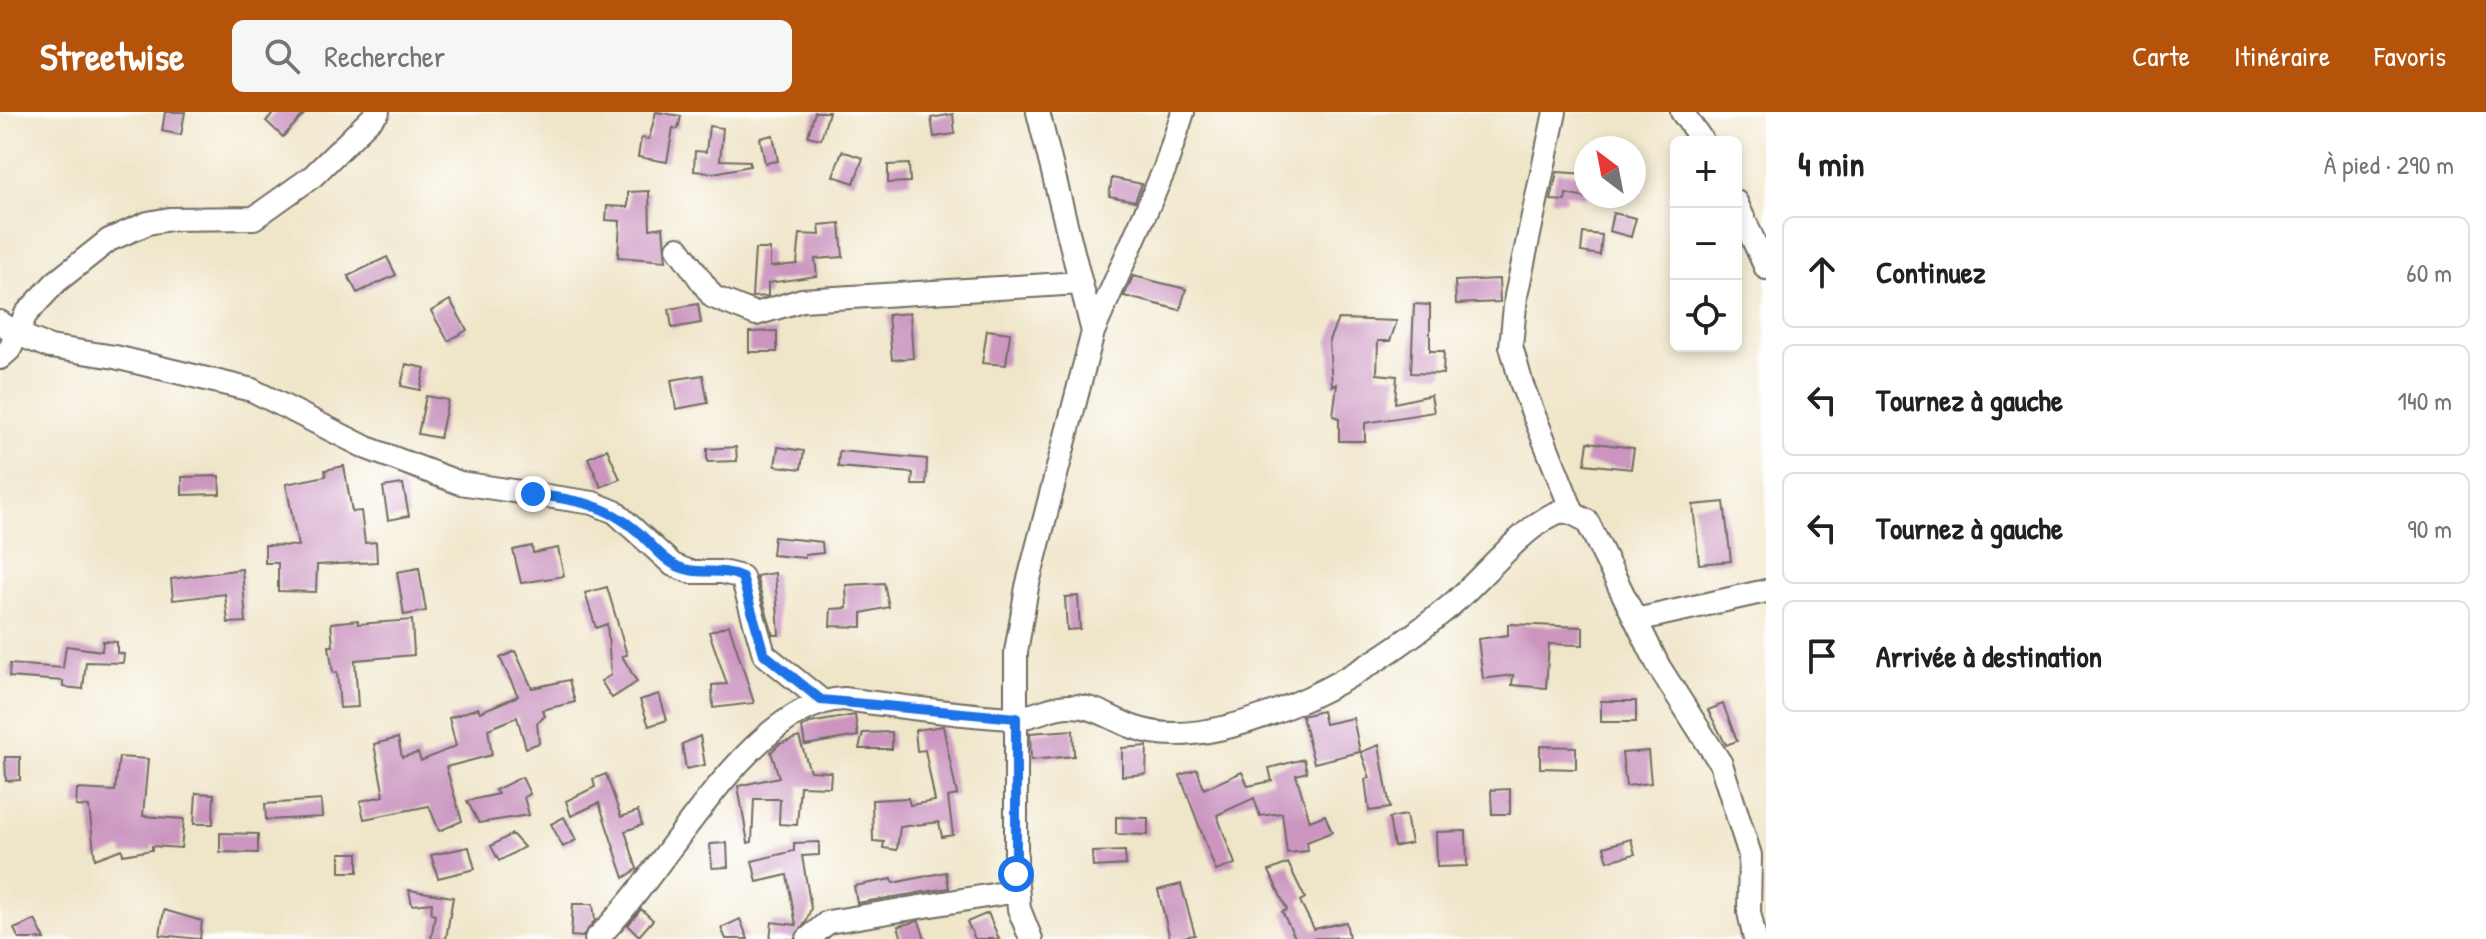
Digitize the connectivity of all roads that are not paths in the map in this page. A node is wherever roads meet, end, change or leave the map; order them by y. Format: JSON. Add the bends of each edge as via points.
{"nodes":[{"id":1,"x":378,"y":112,"type":"edge"},
{"id":2,"x":1038,"y":112,"type":"edge"},
{"id":3,"x":1183,"y":112,"type":"edge"},
{"id":4,"x":1555,"y":112,"type":"edge"},
{"id":5,"x":1682,"y":112,"type":"edge"},
{"id":6,"x":1699,"y":136,"type":"edge"},
{"id":7,"x":1739,"y":208,"type":"edge"},
{"id":8,"x":678,"y":248,"type":"dead end"},
{"id":9,"x":1766,"y":268,"type":"edge"},
{"id":10,"x":1081,"y":283,"type":"junction"},
{"id":11,"x":8,"y":328,"type":"edge"},
{"id":12,"x":1093,"y":332,"type":"junction"},
{"id":13,"x":0,"y":358,"type":"edge"},
{"id":14,"x":1573,"y":513,"type":"junction"},
{"id":15,"x":1766,"y":591,"type":"edge"},
{"id":16,"x":1636,"y":620,"type":"junction"},
{"id":17,"x":821,"y":700,"type":"junction"},
{"id":18,"x":1016,"y":718,"type":"junction"},
{"id":19,"x":1017,"y":891,"type":"junction"},
{"id":20,"x":596,"y":939,"type":"edge"},
{"id":21,"x":808,"y":939,"type":"edge"},
{"id":22,"x":1031,"y":939,"type":"edge"},
{"id":23,"x":1755,"y":939,"type":"edge"}],
"edges":[{"from":1,"to":11,"type":"street","via":[[313,176],[254,218],[170,219],[109,240]]},
{"from":2,"to":10,"type":"street"},
{"from":3,"to":12,"type":"street","via":[[1165,168]]},
{"from":4,"to":14,"type":"street","via":[[1516,296],[1511,346]]},
{"from":5,"to":6,"type":"street"},
{"from":7,"to":9,"type":"street"},
{"from":8,"to":10,"type":"street","via":[[713,297],[756,314],[802,300]]},
{"from":10,"to":12,"type":"street"},
{"from":11,"to":13,"type":"street","via":[[10,349]]},
{"from":11,"to":17,"type":"street","via":[[50,347],[252,390],[367,448],[460,483],[593,503],[615,512],[673,565],[742,577],[764,654]]},
{"from":12,"to":18,"type":"street","via":[[1027,587],[1016,652]]},
{"from":14,"to":16,"type":"street","via":[[1587,521]]},
{"from":14,"to":18,"type":"street","via":[[1558,512],[1545,519],[1448,607],[1356,672],[1250,719],[1163,734],[1069,705]]},
{"from":15,"to":16,"type":"street"},
{"from":16,"to":23,"type":"street","via":[[1659,667],[1721,764],[1750,855],[1749,912]]},
{"from":17,"to":18,"type":"street"},
{"from":17,"to":20,"type":"street","via":[[759,741]]},
{"from":18,"to":19,"type":"street"},
{"from":19,"to":21,"type":"street","via":[[828,922]]},
{"from":19,"to":22,"type":"street"}]}
